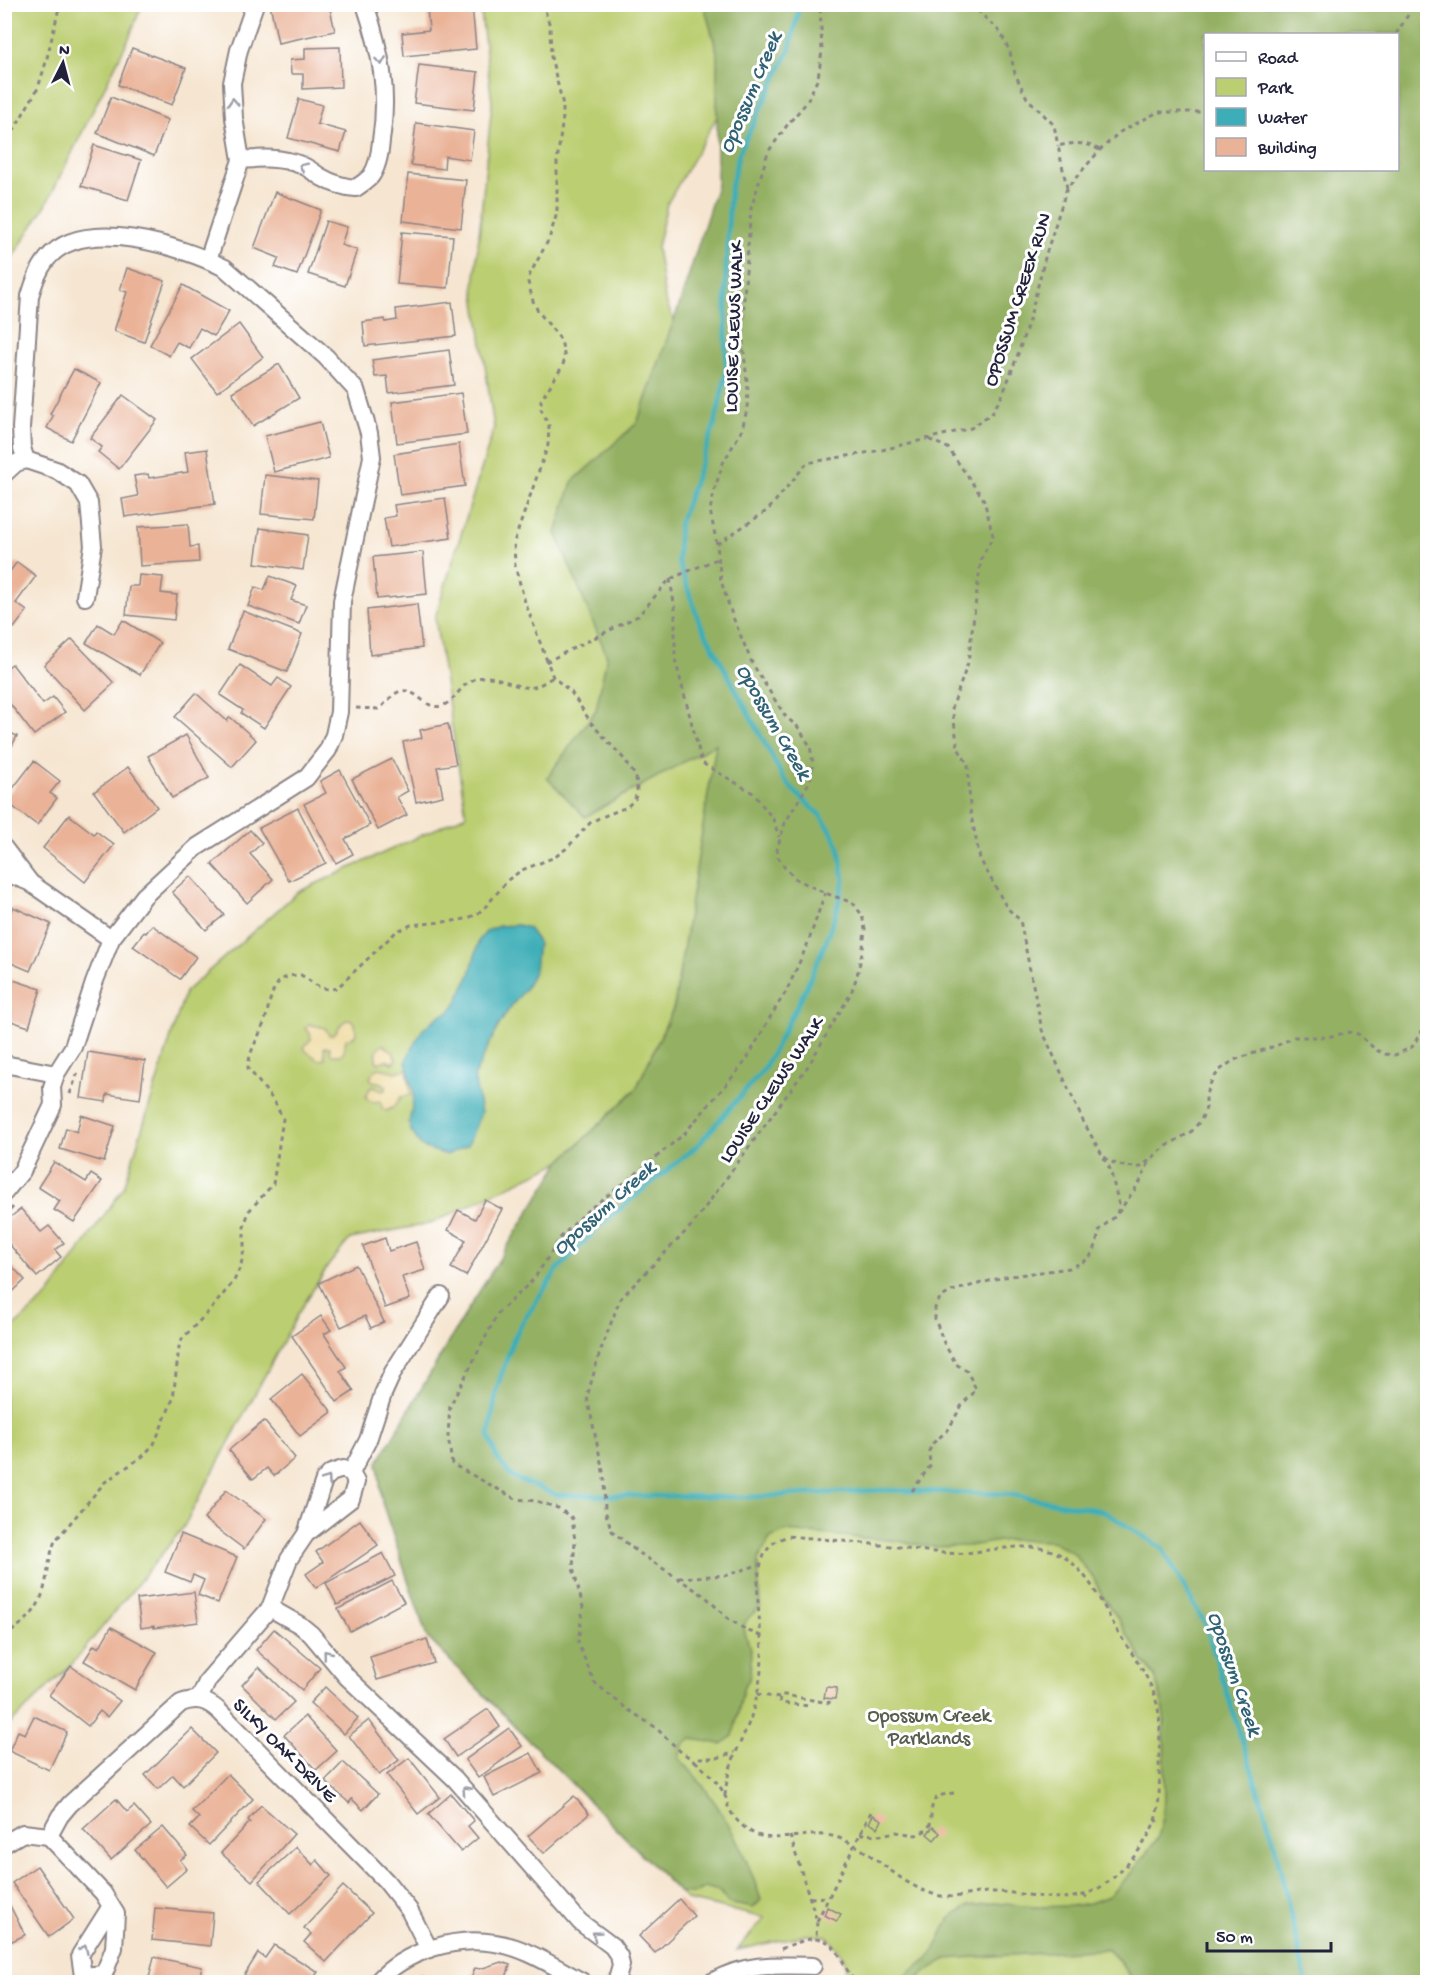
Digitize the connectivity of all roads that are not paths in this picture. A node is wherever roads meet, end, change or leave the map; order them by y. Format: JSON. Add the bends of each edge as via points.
{"nodes":[{"id":1,"x":255,"y":4,"type":"edge"},
{"id":2,"x":365,"y":4,"type":"edge"},
{"id":3,"x":241,"y":160,"type":"junction"},
{"id":4,"x":208,"y":260,"type":"junction"},
{"id":5,"x":26,"y":460,"type":"junction"},
{"id":6,"x":4,"y":474,"type":"edge"},
{"id":7,"x":85,"y":597,"type":"dead end"},
{"id":8,"x":4,"y":848,"type":"edge"},
{"id":9,"x":4,"y":872,"type":"edge"},
{"id":10,"x":29,"y":882,"type":"junction"},
{"id":11,"x":111,"y":939,"type":"junction"},
{"id":12,"x":4,"y":1064,"type":"edge"},
{"id":13,"x":56,"y":1074,"type":"junction"},
{"id":14,"x":10,"y":1198,"type":"edge"},
{"id":15,"x":441,"y":1296,"type":"dead end"},
{"id":16,"x":351,"y":1473,"type":"junction"},
{"id":17,"x":306,"y":1534,"type":"junction"},
{"id":18,"x":270,"y":1608,"type":"junction"},
{"id":19,"x":199,"y":1699,"type":"junction"},
{"id":20,"x":50,"y":1836,"type":"junction"},
{"id":21,"x":4,"y":1844,"type":"edge"},
{"id":22,"x":111,"y":1906,"type":"dead end"},
{"id":23,"x":429,"y":1949,"type":"junction"},
{"id":24,"x":813,"y":1966,"type":"dead end"},
{"id":25,"x":377,"y":1983,"type":"edge"},
{"id":26,"x":583,"y":1983,"type":"edge"},
{"id":27,"x":616,"y":1983,"type":"edge"},
{"id":28,"x":712,"y":1983,"type":"edge"}],
"edges":[{"from":3,"to":1,"type":"street","one_way":true,"via":[[232,83]]},
{"from":2,"to":3,"type":"street","one_way":true,"via":[[378,44],[384,81],[384,122],[378,161],[370,177],[356,188],[340,187],[303,165],[284,159]]},
{"from":3,"to":4,"type":"street"},
{"from":4,"to":5,"type":"street","via":[[161,244],[98,236],[65,245],[48,257],[30,296],[21,428]]},
{"from":4,"to":11,"type":"street","via":[[231,273],[326,357],[356,390],[369,433],[372,457],[342,602],[339,712],[328,750],[306,778],[197,847],[144,897]]},
{"from":5,"to":6,"type":"street"},
{"from":5,"to":7,"type":"street","via":[[56,470],[78,484],[89,503],[93,546]]},
{"from":8,"to":10,"type":"street"},
{"from":9,"to":10,"type":"street"},
{"from":10,"to":11,"type":"street"},
{"from":11,"to":13,"type":"street","via":[[73,1047]]},
{"from":12,"to":13,"type":"street"},
{"from":13,"to":14,"type":"street","via":[[53,1105]]},
{"from":15,"to":16,"type":"street","via":[[393,1372],[368,1440]]},
{"from":16,"to":17,"type":"street","via":[[356,1482],[351,1499]]},
{"from":17,"to":16,"type":"street","one_way":true,"via":[[324,1480],[343,1469]]},
{"from":17,"to":18,"type":"street","via":[[289,1559]]},
{"from":18,"to":19,"type":"street","via":[[214,1672]]},
{"from":27,"to":18,"type":"street","one_way":true,"via":[[621,1965],[612,1946],[580,1922],[455,1779],[347,1677],[311,1634]]},
{"from":19,"to":20,"type":"street","via":[[181,1703],[70,1804]]},
{"from":19,"to":23,"type":"street","name":"SILKY OAK DRIVE","via":[[219,1711],[386,1881],[409,1910]]},
{"from":20,"to":21,"type":"street","via":[[23,1833]]},
{"from":20,"to":22,"type":"street"},
{"from":23,"to":25,"type":"street","via":[[400,1964]]},
{"from":23,"to":26,"type":"street","via":[[459,1942],[495,1943],[526,1952]]},
{"from":24,"to":28,"type":"street","via":[[751,1966]]}]}
